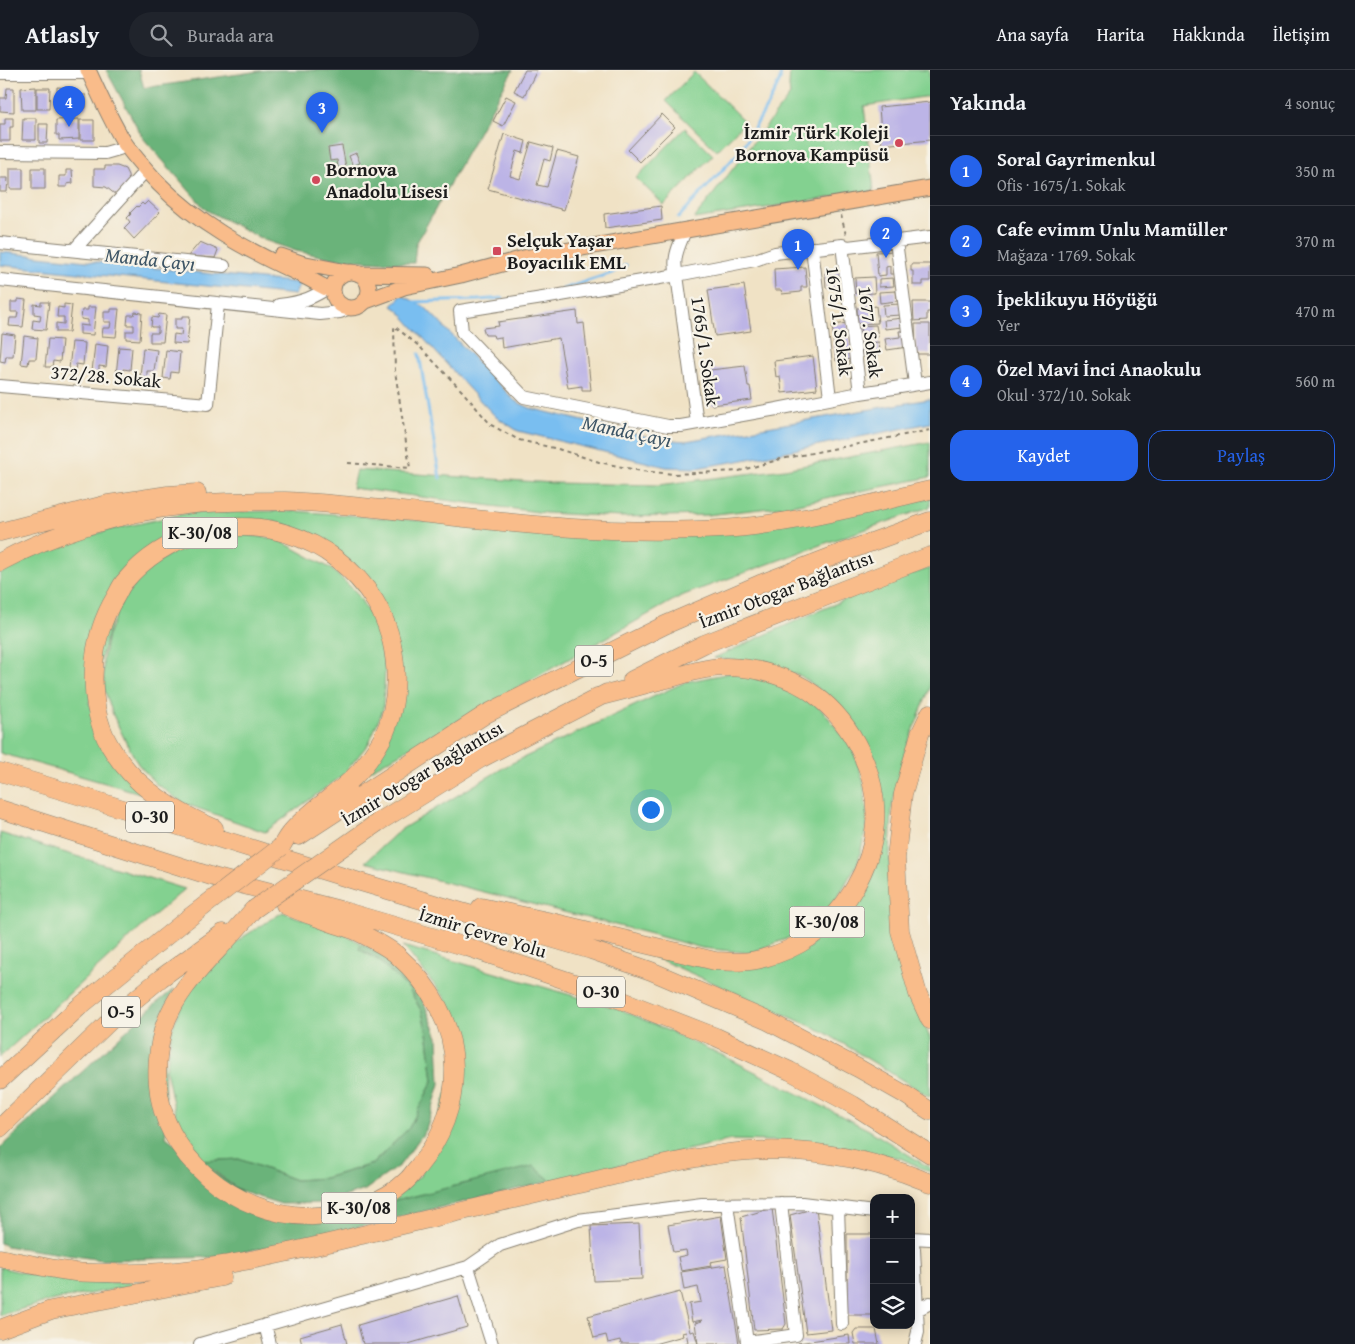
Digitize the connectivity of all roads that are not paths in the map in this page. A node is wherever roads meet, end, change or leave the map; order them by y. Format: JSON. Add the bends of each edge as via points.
{"nodes":[{"id":1,"x":89,"y":71,"type":"edge"},
{"id":2,"x":0,"y":73,"type":"edge"},
{"id":3,"x":125,"y":143,"type":"junction"},
{"id":4,"x":0,"y":152,"type":"edge"},
{"id":5,"x":146,"y":170,"type":"junction"},
{"id":6,"x":930,"y":188,"type":"edge"},
{"id":7,"x":685,"y":231,"type":"junction"},
{"id":8,"x":930,"y":237,"type":"edge"},
{"id":9,"x":896,"y":241,"type":"junction"},
{"id":10,"x":234,"y":242,"type":"junction"},
{"id":11,"x":0,"y":243,"type":"edge"},
{"id":12,"x":845,"y":246,"type":"junction"},
{"id":13,"x":812,"y":248,"type":"junction"},
{"id":14,"x":74,"y":250,"type":"junction"},
{"id":15,"x":224,"y":266,"type":"dead end"},
{"id":16,"x":353,"y":273,"type":"junction"},
{"id":17,"x":462,"y":275,"type":"junction"},
{"id":18,"x":677,"y":275,"type":"junction"},
{"id":19,"x":0,"y":280,"type":"edge"},
{"id":20,"x":331,"y":288,"type":"junction"},
{"id":21,"x":366,"y":301,"type":"junction"},
{"id":22,"x":218,"y":304,"type":"junction"},
{"id":23,"x":254,"y":307,"type":"junction"},
{"id":24,"x":349,"y":308,"type":"junction"},
{"id":25,"x":930,"y":382,"type":"edge"},
{"id":26,"x":915,"y":384,"type":"junction"},
{"id":27,"x":0,"y":386,"type":"edge"},
{"id":28,"x":860,"y":392,"type":"junction"},
{"id":29,"x":830,"y":398,"type":"junction"},
{"id":30,"x":697,"y":423,"type":"junction"},
{"id":31,"x":930,"y":490,"type":"edge"},
{"id":32,"x":287,"y":501,"type":"junction"},
{"id":33,"x":930,"y":521,"type":"edge"},
{"id":34,"x":0,"y":532,"type":"edge"},
{"id":35,"x":930,"y":556,"type":"edge"},
{"id":36,"x":0,"y":562,"type":"edge"},
{"id":37,"x":597,"y":697,"type":"junction"},
{"id":38,"x":930,"y":713,"type":"edge"},
{"id":39,"x":0,"y":772,"type":"edge"},
{"id":40,"x":0,"y":808,"type":"edge"},
{"id":41,"x":281,"y":847,"type":"junction"},
{"id":42,"x":300,"y":864,"type":"junction"},
{"id":43,"x":360,"y":882,"type":"junction"},
{"id":44,"x":250,"y":886,"type":"junction"},
{"id":45,"x":253,"y":910,"type":"junction"},
{"id":46,"x":930,"y":1020,"type":"edge"},
{"id":47,"x":0,"y":1080,"type":"edge"},
{"id":48,"x":930,"y":1111,"type":"edge"},
{"id":49,"x":0,"y":1128,"type":"edge"},
{"id":50,"x":930,"y":1154,"type":"edge"},
{"id":51,"x":930,"y":1183,"type":"edge"},
{"id":52,"x":727,"y":1204,"type":"junction"},
{"id":53,"x":781,"y":1204,"type":"junction"},
{"id":54,"x":838,"y":1208,"type":"junction"},
{"id":55,"x":870,"y":1212,"type":"edge"},
{"id":56,"x":422,"y":1220,"type":"junction"},
{"id":57,"x":915,"y":1238,"type":"edge"},
{"id":58,"x":911,"y":1239,"type":"edge"},
{"id":59,"x":930,"y":1239,"type":"edge"},
{"id":60,"x":0,"y":1258,"type":"edge"},
{"id":61,"x":468,"y":1267,"type":"junction"},
{"id":62,"x":930,"y":1303,"type":"edge"},
{"id":63,"x":917,"y":1310,"type":"junction"},
{"id":64,"x":842,"y":1324,"type":"dead end"},
{"id":65,"x":265,"y":1325,"type":"junction"},
{"id":66,"x":0,"y":1329,"type":"edge"},
{"id":67,"x":200,"y":1344,"type":"edge"},
{"id":68,"x":270,"y":1344,"type":"edge"},
{"id":69,"x":492,"y":1344,"type":"edge"},
{"id":70,"x":915,"y":1344,"type":"edge"}],
"edges":[{"from":1,"to":2,"type":"street"},
{"from":1,"to":3,"type":"main road"},
{"from":3,"to":4,"type":"street","via":[[119,149],[105,153]]},
{"from":3,"to":5,"type":"main road"},
{"from":5,"to":10,"type":"main road","via":[[187,209]]},
{"from":5,"to":14,"type":"street"},
{"from":6,"to":7,"type":"main road"},
{"from":7,"to":17,"type":"main road","via":[[524,258]]},
{"from":7,"to":18,"type":"street","via":[[676,255]]},
{"from":8,"to":9,"type":"street"},
{"from":9,"to":12,"type":"street"},
{"from":9,"to":26,"type":"street"},
{"from":10,"to":16,"type":"main road","via":[[301,263]]},
{"from":10,"to":20,"type":"main road"},
{"from":11,"to":14,"type":"street"},
{"from":12,"to":13,"type":"street","name":"1675/1. Sokak"},
{"from":12,"to":28,"type":"street","name":"1677. Sokak"},
{"from":13,"to":18,"type":"street","name":"1765/1. Sokak"},
{"from":13,"to":29,"type":"street","name":"1675/1. Sokak"},
{"from":14,"to":15,"type":"street"},
{"from":16,"to":17,"type":"main road"},
{"from":16,"to":20,"type":"main road","via":[[341,274]]},
{"from":16,"to":21,"type":"main road","via":[[368,283]]},
{"from":17,"to":21,"type":"main road","via":[[404,287]]},
{"from":18,"to":30,"type":"street","name":"1765/1. Sokak"},
{"from":18,"to":30,"type":"street","via":[[460,311],[462,332],[524,397],[668,426]]},
{"from":19,"to":22,"type":"street"},
{"from":20,"to":23,"type":"street","via":[[294,303]]},
{"from":20,"to":24,"type":"main road","via":[[338,302]]},
{"from":21,"to":24,"type":"main road","via":[[361,306]]},
{"from":22,"to":23,"type":"street"},
{"from":22,"to":27,"type":"street","name":"372/28. Sokak","via":[[208,404]]},
{"from":23,"to":24,"type":"street","via":[[329,314]]},
{"from":25,"to":26,"type":"street","name":"1765/1. Sokak"},
{"from":26,"to":28,"type":"street","name":"1765/1. Sokak"},
{"from":28,"to":29,"type":"street","name":"1765/1. Sokak"},
{"from":29,"to":30,"type":"street","name":"1765/1. Sokak"},
{"from":31,"to":32,"type":"highway","via":[[762,524],[661,531],[551,526]]},
{"from":32,"to":34,"type":"highway","number":"K-30/08","via":[[209,492],[168,495],[108,504]]},
{"from":32,"to":36,"type":"highway","via":[[184,505],[135,514],[86,526]]},
{"from":33,"to":41,"type":"highway","name":"İzmir Otogar Bağlantısı","number":"O-5","via":[[734,595],[665,625],[486,714]]},
{"from":35,"to":37,"type":"highway","name":"İzmir Otogar Bağlantısı","number":"O-5","via":[[704,644]]},
{"from":37,"to":43,"type":"highway","number":"K-30/08","via":[[698,670],[725,667],[750,668],[774,675],[815,694],[833,711],[860,751],[870,775],[874,799],[872,847],[865,869],[832,918],[808,938],[762,959],[715,961],[552,922]]},
{"from":37,"to":45,"type":"highway","name":"İzmir Otogar Bağlantısı","number":"O-5","bridge":true,"via":[[480,760],[377,823]]},
{"from":38,"to":46,"type":"highway","via":[[920,734],[903,794],[896,858],[900,931],[918,994]]},
{"from":39,"to":42,"type":"highway","name":"İzmir Çevre Yolu","number":"O-30"},
{"from":40,"to":44,"type":"highway","name":"İzmir Çevre Yolu","number":"O-30"},
{"from":41,"to":42,"type":"highway","number":"K-30/08","via":[[291,832],[353,778],[382,739],[394,699],[394,656],[384,618],[369,592],[324,549],[274,530],[225,527],[180,540],[160,550],[124,582],[100,629],[93,681],[96,704],[110,745],[138,782],[156,797],[208,825]]},
{"from":41,"to":47,"type":"highway","number":"O-5","bridge":true,"via":[[79,1007]]},
{"from":42,"to":43,"type":"highway","name":"İzmir Çevre Yolu","number":"O-30"},
{"from":43,"to":48,"type":"highway","name":"İzmir Çevre Yolu","number":"O-30","via":[[591,950],[651,971],[768,1021],[858,1068]]},
{"from":44,"to":45,"type":"highway","number":"K-30/08","via":[[264,897],[358,932],[396,954],[434,998],[444,1019],[452,1044],[454,1088],[450,1110],[440,1132],[428,1156],[406,1181],[382,1199],[354,1210],[312,1217],[266,1210],[241,1200],[220,1188],[187,1155],[164,1115],[158,1054],[174,1006],[186,987]]},
{"from":44,"to":50,"type":"highway","name":"İzmir Çevre Yolu","number":"O-30","via":[[466,947],[595,990],[716,1037],[845,1101]]},
{"from":45,"to":49,"type":"highway","name":"İzmir Otogar Bağlantısı","number":"O-5","via":[[161,978],[114,1018]]},
{"from":51,"to":56,"type":"highway","number":"K-30/08","via":[[848,1158],[807,1152],[752,1151],[674,1162]]},
{"from":52,"to":53,"type":"street"},
{"from":52,"to":53,"type":"street","via":[[746,1342],[796,1335]]},
{"from":52,"to":61,"type":"street","via":[[702,1204],[578,1220],[500,1245]]},
{"from":53,"to":54,"type":"street"},
{"from":54,"to":55,"type":"street"},
{"from":54,"to":64,"type":"street"},
{"from":56,"to":60,"type":"highway","number":"K-30/08","via":[[262,1259],[209,1268],[126,1274],[76,1272]]},
{"from":56,"to":66,"type":"highway","number":"K-30/08","via":[[248,1272],[51,1310]]},
{"from":57,"to":59,"type":"street"},
{"from":58,"to":63,"type":"street"},
{"from":61,"to":65,"type":"street"},
{"from":61,"to":69,"type":"street"},
{"from":62,"to":63,"type":"street"},
{"from":63,"to":70,"type":"street"},
{"from":65,"to":67,"type":"street"},
{"from":65,"to":68,"type":"street"}]}
